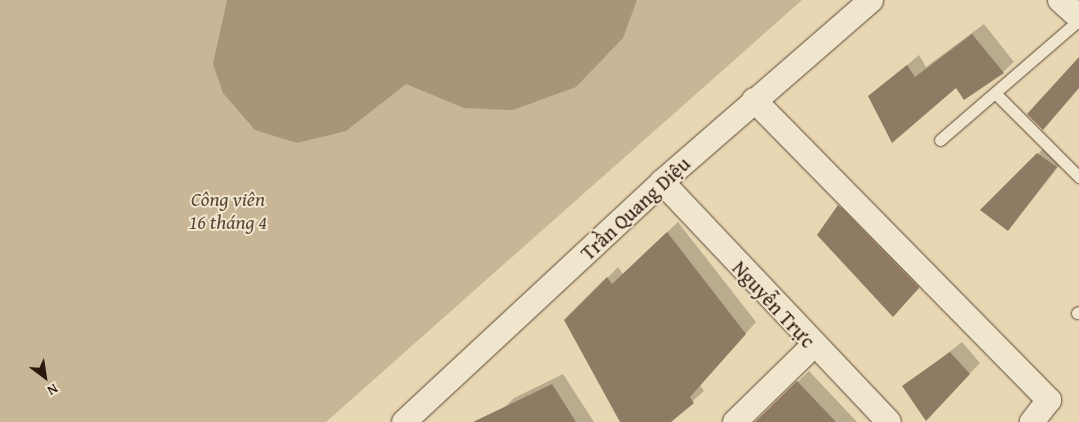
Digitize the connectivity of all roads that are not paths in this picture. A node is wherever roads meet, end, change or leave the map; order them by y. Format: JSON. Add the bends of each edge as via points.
{"nodes":[{"id":1,"x":871,"y":0,"type":"edge"},
{"id":2,"x":1060,"y":0,"type":"edge"},
{"id":3,"x":1079,"y":19,"type":"edge"},
{"id":4,"x":994,"y":93,"type":"junction"},
{"id":5,"x":754,"y":100,"type":"junction"},
{"id":6,"x":940,"y":140,"type":"dead end"},
{"id":7,"x":1079,"y":177,"type":"edge"},
{"id":8,"x":662,"y":182,"type":"junction"},
{"id":9,"x":813,"y":346,"type":"junction"},
{"id":10,"x":404,"y":422,"type":"edge"},
{"id":11,"x":735,"y":422,"type":"edge"},
{"id":12,"x":889,"y":422,"type":"edge"},
{"id":13,"x":1032,"y":422,"type":"edge"}],
"edges":[{"from":1,"to":5,"type":"street","name":"Trần Quang Diệu"},
{"from":2,"to":3,"type":"street"},
{"from":3,"to":4,"type":"lane"},
{"from":4,"to":6,"type":"lane"},
{"from":4,"to":7,"type":"lane"},
{"from":5,"to":8,"type":"street","name":"Trần Quang Diệu"},
{"from":5,"to":13,"type":"street","via":[[1048,400]]},
{"from":8,"to":9,"type":"street","name":"Nguyễn Trực"},
{"from":8,"to":10,"type":"street","name":"Trần Quang Diệu"},
{"from":9,"to":11,"type":"street"},
{"from":9,"to":12,"type":"street","name":"Nguyễn Trực"}]}
